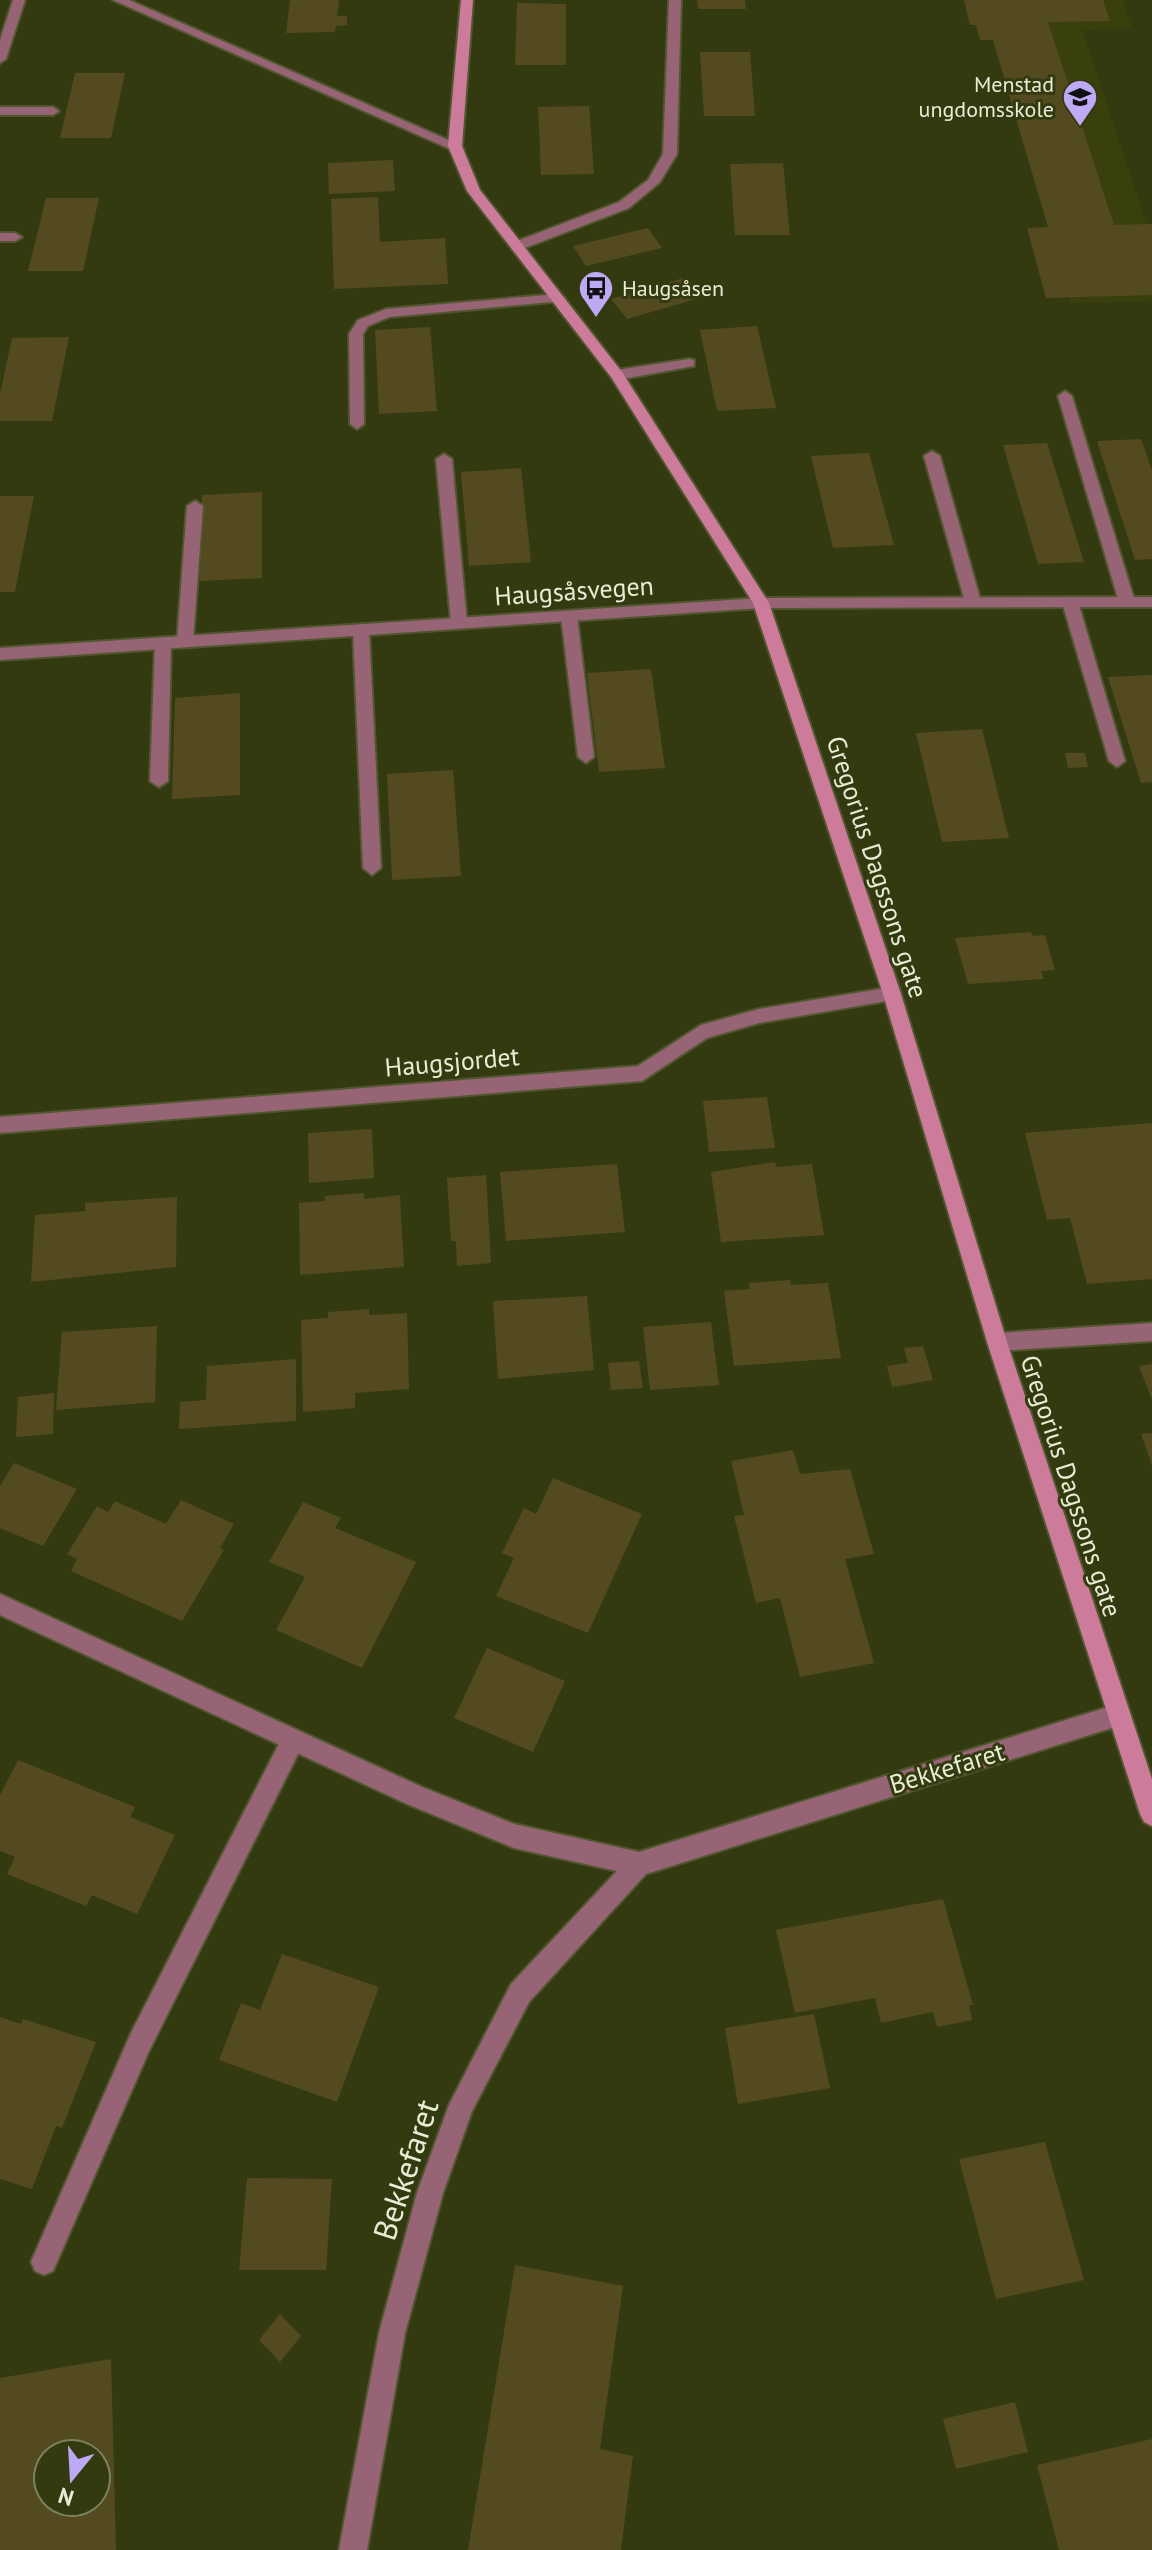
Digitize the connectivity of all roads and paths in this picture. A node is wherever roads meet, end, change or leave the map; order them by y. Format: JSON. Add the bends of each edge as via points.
{"nodes":[{"id":1,"x":19,"y":0,"type":"edge"},
{"id":2,"x":119,"y":0,"type":"edge"},
{"id":3,"x":467,"y":0,"type":"edge"},
{"id":4,"x":675,"y":0,"type":"edge"},
{"id":5,"x":1,"y":53,"type":"edge"},
{"id":6,"x":0,"y":111,"type":"edge"},
{"id":7,"x":53,"y":111,"type":"dead end"},
{"id":8,"x":455,"y":146,"type":"junction"},
{"id":9,"x":517,"y":246,"type":"junction"},
{"id":10,"x":558,"y":298,"type":"junction"},
{"id":11,"x":689,"y":363,"type":"dead end"},
{"id":12,"x":617,"y":375,"type":"junction"},
{"id":13,"x":1065,"y":396,"type":"dead end"},
{"id":14,"x":357,"y":424,"type":"dead end"},
{"id":15,"x":932,"y":456,"type":"dead end"},
{"id":16,"x":444,"y":459,"type":"dead end"},
{"id":17,"x":195,"y":506,"type":"dead end"},
{"id":18,"x":973,"y":602,"type":"junction"},
{"id":19,"x":1070,"y":602,"type":"junction"},
{"id":20,"x":1127,"y":602,"type":"junction"},
{"id":21,"x":1152,"y":602,"type":"edge"},
{"id":22,"x":761,"y":603,"type":"junction"},
{"id":23,"x":569,"y":616,"type":"junction"},
{"id":24,"x":459,"y":623,"type":"junction"},
{"id":25,"x":361,"y":630,"type":"junction"},
{"id":26,"x":185,"y":641,"type":"junction"},
{"id":27,"x":163,"y":643,"type":"junction"},
{"id":28,"x":0,"y":654,"type":"edge"},
{"id":29,"x":586,"y":757,"type":"dead end"},
{"id":30,"x":1117,"y":761,"type":"dead end"},
{"id":31,"x":159,"y":781,"type":"dead end"},
{"id":32,"x":372,"y":868,"type":"dead end"},
{"id":33,"x":892,"y":994,"type":"junction"},
{"id":34,"x":0,"y":1125,"type":"edge"},
{"id":35,"x":1152,"y":1332,"type":"edge"},
{"id":36,"x":997,"y":1342,"type":"junction"},
{"id":37,"x":0,"y":1604,"type":"edge"},
{"id":38,"x":1118,"y":1715,"type":"junction"},
{"id":39,"x":293,"y":1740,"type":"junction"},
{"id":40,"x":1152,"y":1814,"type":"edge"},
{"id":41,"x":639,"y":1864,"type":"junction"},
{"id":42,"x":44,"y":2262,"type":"dead end"},
{"id":43,"x":353,"y":2550,"type":"edge"}],
"edges":[{"from":1,"to":5,"type":"street"},
{"from":2,"to":8,"type":"street"},
{"from":3,"to":8,"type":"street","name":"Gregorius Dagssons gate"},
{"from":4,"to":9,"type":"street","via":[[670,154],[653,182],[624,205]]},
{"from":6,"to":7,"type":"street"},
{"from":8,"to":9,"type":"street","name":"Gregorius Dagssons gate","via":[[474,191]]},
{"from":9,"to":10,"type":"street","name":"Gregorius Dagssons gate"},
{"from":10,"to":12,"type":"street","name":"Gregorius Dagssons gate"},
{"from":10,"to":14,"type":"street","via":[[386,313],[363,323],[356,334]]},
{"from":11,"to":12,"type":"street"},
{"from":12,"to":22,"type":"street","name":"Gregorius Dagssons gate"},
{"from":13,"to":20,"type":"street"},
{"from":15,"to":18,"type":"street"},
{"from":16,"to":24,"type":"street"},
{"from":17,"to":26,"type":"street"},
{"from":18,"to":19,"type":"street","name":"Haugsåsvegen"},
{"from":18,"to":22,"type":"street","name":"Haugsåsvegen"},
{"from":19,"to":20,"type":"street","name":"Haugsåsvegen"},
{"from":19,"to":30,"type":"street"},
{"from":20,"to":21,"type":"street","name":"Haugsåsvegen"},
{"from":22,"to":23,"type":"street","name":"Haugsåsvegen"},
{"from":22,"to":33,"type":"street","name":"Gregorius Dagssons gate"},
{"from":23,"to":24,"type":"street","name":"Haugsåsvegen"},
{"from":23,"to":29,"type":"street"},
{"from":24,"to":25,"type":"street","name":"Haugsåsvegen"},
{"from":25,"to":26,"type":"street","name":"Haugsåsvegen"},
{"from":25,"to":32,"type":"street"},
{"from":26,"to":27,"type":"street","name":"Haugsåsvegen"},
{"from":27,"to":28,"type":"street","name":"Haugsåsvegen"},
{"from":27,"to":31,"type":"street"},
{"from":33,"to":34,"type":"street","name":"Haugsjordet","via":[[759,1016],[701,1032],[642,1073]]},
{"from":33,"to":36,"type":"street","name":"Gregorius Dagssons gate"},
{"from":35,"to":36,"type":"street"},
{"from":36,"to":38,"type":"street","name":"Gregorius Dagssons gate"},
{"from":37,"to":39,"type":"street","name":"Bekkefaret"},
{"from":38,"to":40,"type":"street","name":"Gregorius Dagssons gate"},
{"from":38,"to":41,"type":"street","name":"Bekkefaret"},
{"from":39,"to":41,"type":"street","name":"Bekkefaret","via":[[514,1836]]},
{"from":39,"to":42,"type":"street","via":[[140,2042]]},
{"from":41,"to":43,"type":"street","name":"Bekkefaret","via":[[520,1993],[462,2105],[430,2193],[392,2333]]}]}
